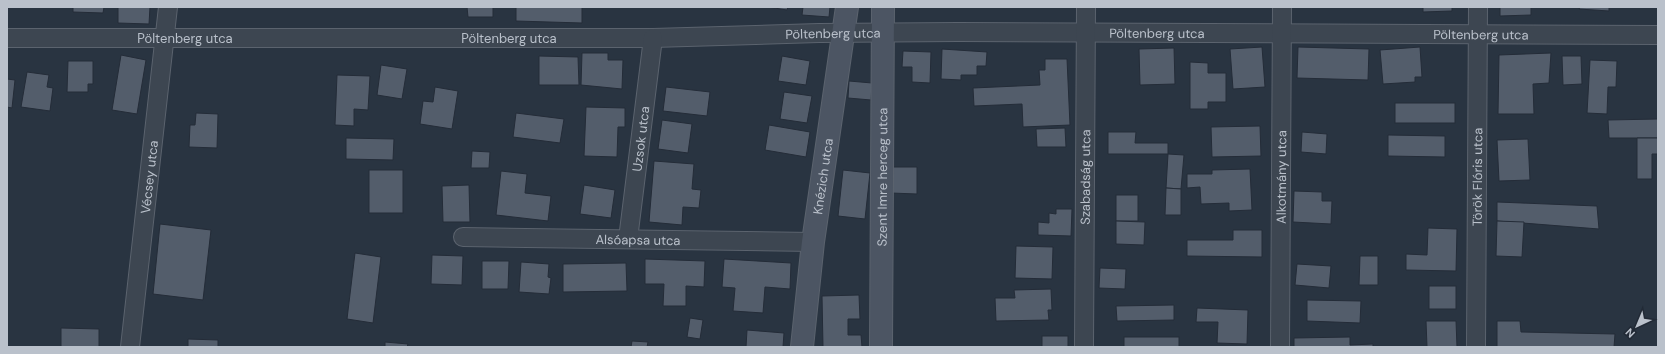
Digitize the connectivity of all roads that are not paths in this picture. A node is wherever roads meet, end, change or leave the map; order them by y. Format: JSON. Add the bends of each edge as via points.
{"nodes":[{"id":1,"x":168,"y":7,"type":"edge"},
{"id":2,"x":847,"y":7,"type":"edge"},
{"id":3,"x":883,"y":7,"type":"edge"},
{"id":4,"x":1086,"y":7,"type":"edge"},
{"id":5,"x":1282,"y":7,"type":"edge"},
{"id":6,"x":1478,"y":7,"type":"edge"},
{"id":7,"x":1086,"y":32,"type":"junction"},
{"id":8,"x":843,"y":33,"type":"junction"},
{"id":9,"x":884,"y":33,"type":"junction"},
{"id":10,"x":1281,"y":34,"type":"junction"},
{"id":11,"x":1477,"y":34,"type":"junction"},
{"id":12,"x":1658,"y":35,"type":"edge"},
{"id":13,"x":165,"y":37,"type":"junction"},
{"id":14,"x":7,"y":38,"type":"edge"},
{"id":15,"x":653,"y":38,"type":"junction"},
{"id":16,"x":463,"y":237,"type":"dead end"},
{"id":17,"x":628,"y":239,"type":"junction"},
{"id":18,"x":813,"y":242,"type":"junction"},
{"id":19,"x":130,"y":347,"type":"edge"},
{"id":20,"x":802,"y":347,"type":"edge"},
{"id":21,"x":881,"y":347,"type":"edge"},
{"id":22,"x":1084,"y":347,"type":"edge"},
{"id":23,"x":1280,"y":347,"type":"edge"},
{"id":24,"x":1476,"y":347,"type":"edge"}],
"edges":[{"from":1,"to":13,"type":"street","name":"Vécsey utca"},
{"from":2,"to":8,"type":"street","name":"Knézich utca"},
{"from":3,"to":9,"type":"street","name":"Szent Imre herceg utca"},
{"from":4,"to":7,"type":"street","name":"Szabadság utca"},
{"from":5,"to":10,"type":"street","name":"Alkotmány utca"},
{"from":6,"to":11,"type":"street","name":"Török Flóris utca"},
{"from":7,"to":9,"type":"street","name":"Pöltenberg utca"},
{"from":7,"to":10,"type":"street","name":"Pöltenberg utca"},
{"from":7,"to":22,"type":"street","name":"Szabadság utca"},
{"from":8,"to":9,"type":"street","name":"Pöltenberg utca"},
{"from":8,"to":15,"type":"street","name":"Pöltenberg utca"},
{"from":8,"to":18,"type":"street","name":"Knézich utca"},
{"from":9,"to":21,"type":"street","name":"Szent Imre herceg utca"},
{"from":10,"to":11,"type":"street","name":"Pöltenberg utca"},
{"from":10,"to":23,"type":"street","name":"Alkotmány utca"},
{"from":11,"to":12,"type":"street","name":"Pöltenberg utca"},
{"from":11,"to":24,"type":"street","name":"Török Flóris utca"},
{"from":13,"to":14,"type":"street","name":"Pöltenberg utca"},
{"from":13,"to":15,"type":"street","name":"Pöltenberg utca"},
{"from":13,"to":19,"type":"street","name":"Vécsey utca"},
{"from":15,"to":17,"type":"street","name":"Uzsok utca"},
{"from":16,"to":17,"type":"street","name":"Alsóapsa utca"},
{"from":17,"to":18,"type":"street","name":"Alsóapsa utca"},
{"from":18,"to":20,"type":"street","name":"Knézich utca"}]}
